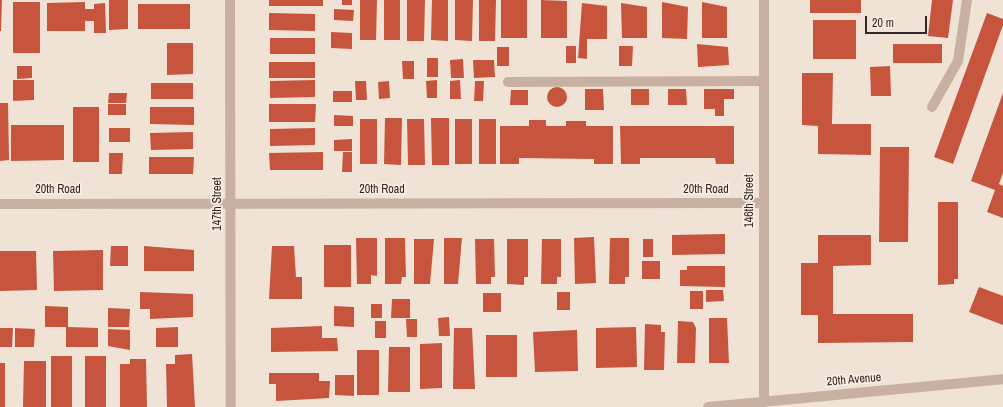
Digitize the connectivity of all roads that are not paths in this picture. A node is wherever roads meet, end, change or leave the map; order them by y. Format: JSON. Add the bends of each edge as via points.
{"nodes":[{"id":1,"x":230,"y":0,"type":"edge"},
{"id":2,"x":764,"y":0,"type":"edge"},
{"id":3,"x":967,"y":0,"type":"edge"},
{"id":4,"x":764,"y":81,"type":"junction"},
{"id":5,"x":508,"y":82,"type":"dead end"},
{"id":6,"x":932,"y":107,"type":"dead end"},
{"id":7,"x":231,"y":203,"type":"junction"},
{"id":8,"x":763,"y":203,"type":"junction"},
{"id":9,"x":0,"y":204,"type":"edge"},
{"id":10,"x":1003,"y":379,"type":"edge"},
{"id":11,"x":764,"y":402,"type":"junction"},
{"id":12,"x":231,"y":407,"type":"edge"},
{"id":13,"x":708,"y":407,"type":"edge"}],
"edges":[{"from":1,"to":7,"type":"street","name":"147th Street"},
{"from":2,"to":4,"type":"street","name":"146th Street"},
{"from":3,"to":6,"type":"street","via":[[958,61]]},
{"from":4,"to":5,"type":"street"},
{"from":4,"to":8,"type":"street","name":"146th Street"},
{"from":7,"to":8,"type":"street","name":"20th Road"},
{"from":7,"to":9,"type":"street","name":"20th Road"},
{"from":7,"to":12,"type":"street","name":"147th Street"},
{"from":8,"to":11,"type":"street","name":"146th Street"},
{"from":10,"to":11,"type":"street","name":"20th Avenue"},
{"from":11,"to":13,"type":"street","name":"20th Avenue"}]}
